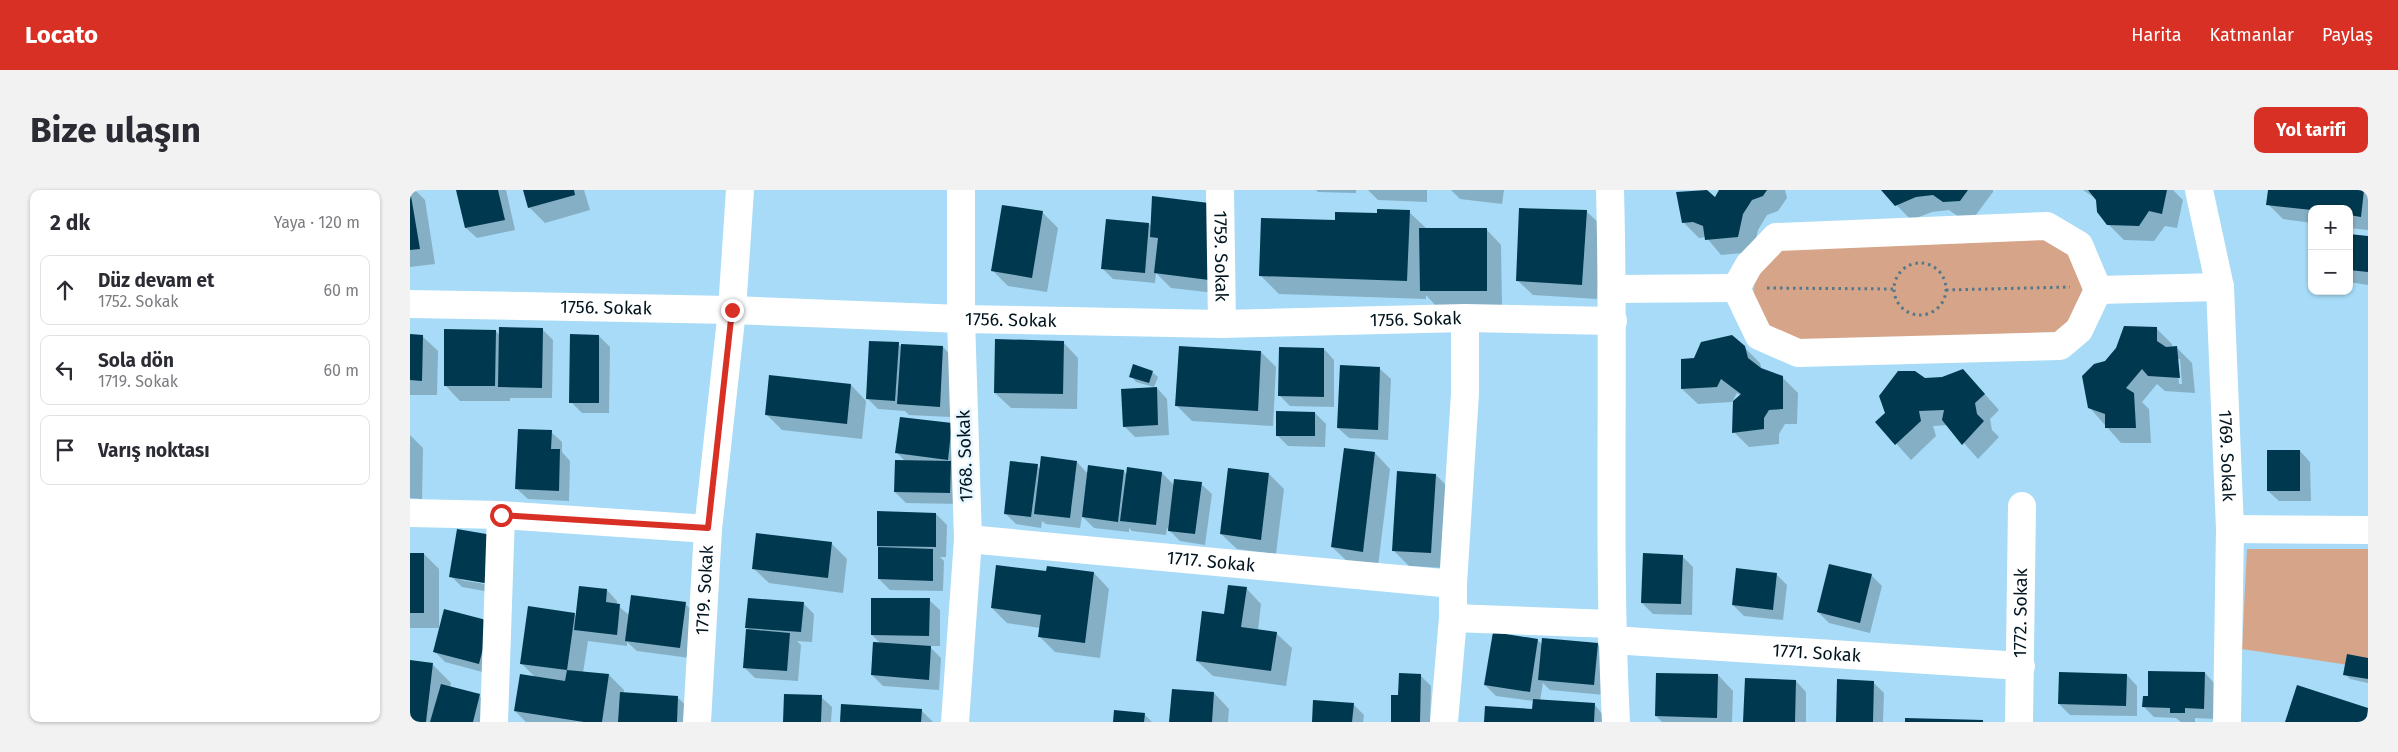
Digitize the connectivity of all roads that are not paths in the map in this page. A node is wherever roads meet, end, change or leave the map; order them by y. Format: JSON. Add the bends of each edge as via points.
{"nodes":[{"id":1,"x":740,"y":190,"type":"edge"},
{"id":2,"x":961,"y":190,"type":"edge"},
{"id":3,"x":1220,"y":190,"type":"edge"},
{"id":4,"x":1610,"y":190,"type":"edge"},
{"id":5,"x":2198,"y":190,"type":"edge"},
{"id":6,"x":2220,"y":287,"type":"junction"},
{"id":7,"x":1736,"y":288,"type":"junction"},
{"id":8,"x":1613,"y":289,"type":"junction"},
{"id":9,"x":2098,"y":290,"type":"junction"},
{"id":10,"x":410,"y":304,"type":"edge"},
{"id":11,"x":732,"y":310,"type":"junction"},
{"id":12,"x":1465,"y":318,"type":"junction"},
{"id":13,"x":961,"y":319,"type":"junction"},
{"id":14,"x":1613,"y":321,"type":"junction"},
{"id":15,"x":1222,"y":324,"type":"junction"},
{"id":16,"x":2022,"y":506,"type":"dead end"},
{"id":17,"x":410,"y":513,"type":"edge"},
{"id":18,"x":501,"y":515,"type":"junction"},
{"id":19,"x":708,"y":528,"type":"junction"},
{"id":20,"x":2230,"y":529,"type":"junction"},
{"id":21,"x":2368,"y":530,"type":"edge"},
{"id":22,"x":968,"y":538,"type":"junction"},
{"id":23,"x":1453,"y":584,"type":"junction"},
{"id":24,"x":1453,"y":618,"type":"junction"},
{"id":25,"x":1612,"y":632,"type":"junction"},
{"id":26,"x":2021,"y":666,"type":"junction"},
{"id":27,"x":494,"y":722,"type":"edge"},
{"id":28,"x":697,"y":722,"type":"edge"},
{"id":29,"x":955,"y":722,"type":"edge"},
{"id":30,"x":1444,"y":722,"type":"edge"},
{"id":31,"x":1616,"y":722,"type":"edge"},
{"id":32,"x":2019,"y":722,"type":"edge"},
{"id":33,"x":2227,"y":722,"type":"edge"}],
"edges":[{"from":1,"to":11,"type":"street","name":"1719. Sokak"},
{"from":2,"to":13,"type":"street","name":"1768. Sokak"},
{"from":3,"to":15,"type":"street","name":"1759. Sokak"},
{"from":4,"to":8,"type":"street"},
{"from":5,"to":6,"type":"street","name":"1769. Sokak"},
{"from":6,"to":9,"type":"street"},
{"from":6,"to":20,"type":"street","name":"1769. Sokak"},
{"from":7,"to":8,"type":"street"},
{"from":7,"to":9,"type":"street","via":[[1749,265],[1776,236],[2047,226],[2079,244]]},
{"from":7,"to":9,"type":"street","via":[[1759,336],[1798,353],[2060,346],[2079,330]]},
{"from":8,"to":14,"type":"street"},
{"from":10,"to":11,"type":"street","name":"1756. Sokak"},
{"from":11,"to":13,"type":"street","name":"1756. Sokak"},
{"from":11,"to":19,"type":"street","name":"1719. Sokak"},
{"from":12,"to":14,"type":"street","name":"1756. Sokak"},
{"from":12,"to":15,"type":"street","name":"1756. Sokak"},
{"from":12,"to":23,"type":"street","via":[[1466,393]]},
{"from":13,"to":15,"type":"street","name":"1756. Sokak"},
{"from":13,"to":22,"type":"street","name":"1768. Sokak"},
{"from":14,"to":25,"type":"street"},
{"from":16,"to":26,"type":"street","name":"1772. Sokak"},
{"from":17,"to":18,"type":"street"},
{"from":18,"to":19,"type":"street"},
{"from":18,"to":27,"type":"street"},
{"from":19,"to":28,"type":"street","name":"1719. Sokak"},
{"from":20,"to":21,"type":"street"},
{"from":20,"to":33,"type":"street","name":"1769. Sokak"},
{"from":22,"to":23,"type":"street","name":"1717. Sokak"},
{"from":22,"to":29,"type":"street","name":"1768. Sokak"},
{"from":23,"to":24,"type":"street"},
{"from":24,"to":25,"type":"street","name":"1771. Sokak"},
{"from":24,"to":30,"type":"street"},
{"from":25,"to":26,"type":"street","name":"1771. Sokak"},
{"from":25,"to":31,"type":"street"},
{"from":26,"to":32,"type":"street","name":"1772. Sokak"}]}
